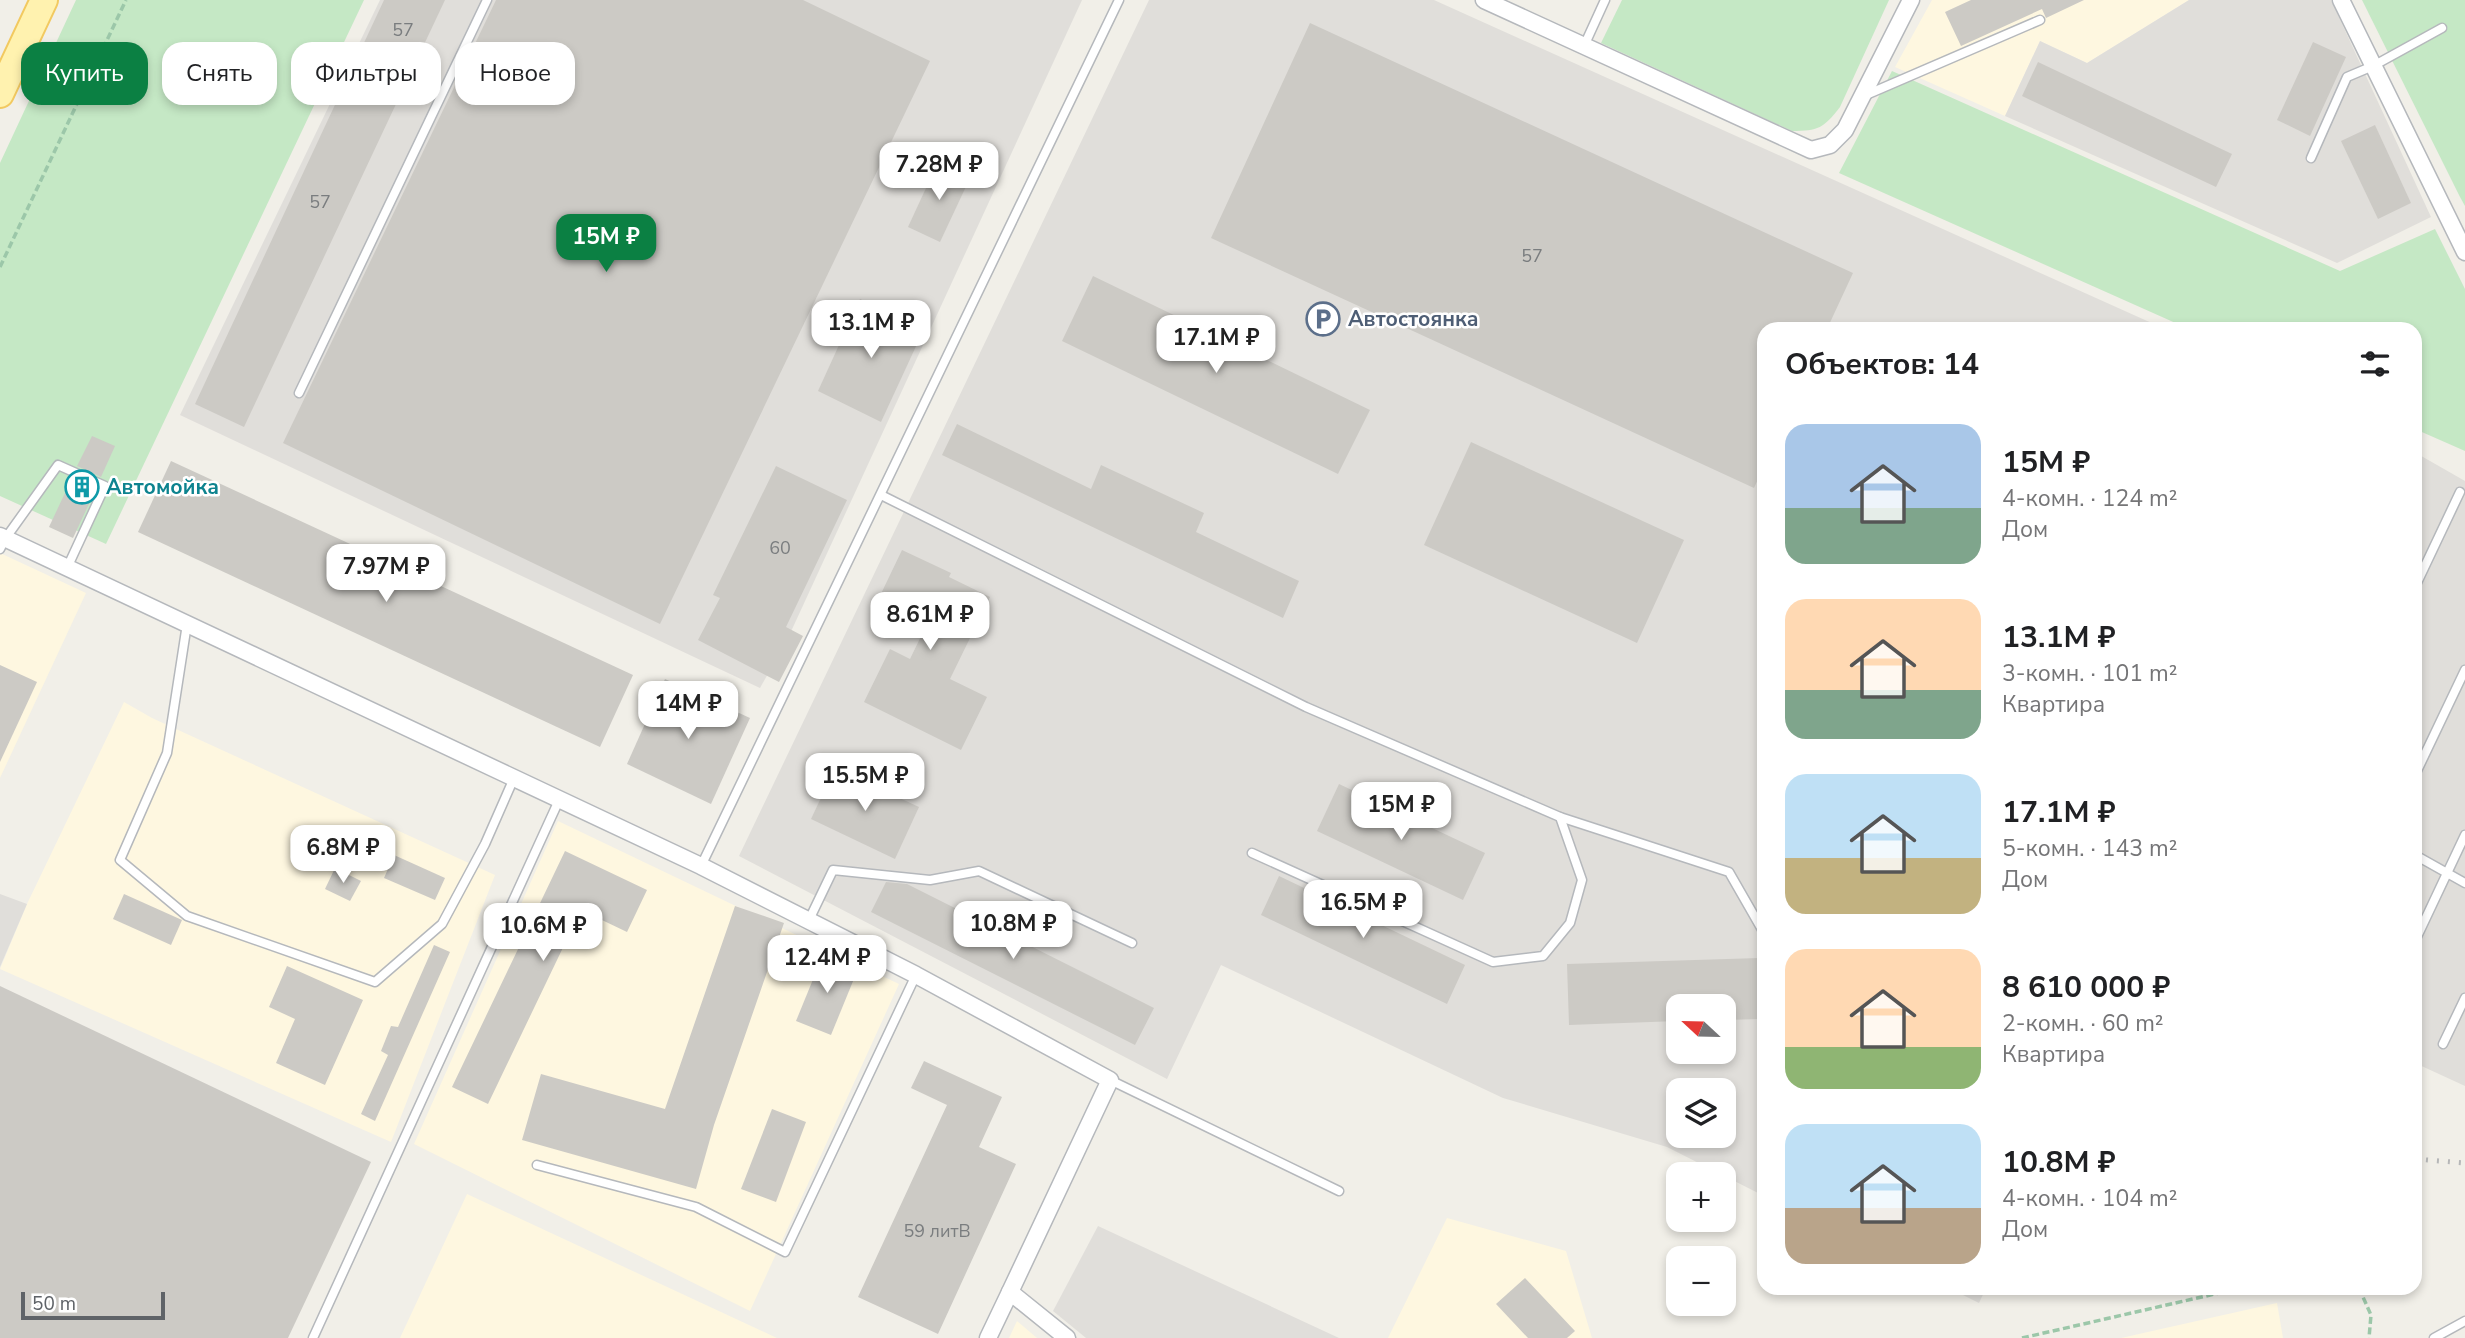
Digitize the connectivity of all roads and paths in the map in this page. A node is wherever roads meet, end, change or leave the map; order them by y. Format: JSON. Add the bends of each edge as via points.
{"nodes":[{"id":1,"x":44,"y":0,"type":"edge"},
{"id":2,"x":126,"y":0,"type":"edge"},
{"id":3,"x":487,"y":0,"type":"edge"},
{"id":4,"x":1119,"y":0,"type":"edge"},
{"id":5,"x":1484,"y":0,"type":"edge"},
{"id":6,"x":1605,"y":0,"type":"edge"},
{"id":7,"x":1910,"y":0,"type":"edge"},
{"id":8,"x":2341,"y":0,"type":"edge"},
{"id":9,"x":2040,"y":20,"type":"dead end"},
{"id":10,"x":2442,"y":28,"type":"dead end"},
{"id":11,"x":1584,"y":46,"type":"junction"},
{"id":12,"x":2373,"y":66,"type":"junction"},
{"id":13,"x":0,"y":94,"type":"edge"},
{"id":14,"x":1863,"y":96,"type":"junction"},
{"id":15,"x":2311,"y":158,"type":"dead end"},
{"id":16,"x":2465,"y":252,"type":"edge"},
{"id":17,"x":0,"y":267,"type":"edge"},
{"id":18,"x":299,"y":393,"type":"dead end"},
{"id":19,"x":2460,"y":492,"type":"dead end"},
{"id":20,"x":881,"y":495,"type":"junction"},
{"id":21,"x":2,"y":541,"type":"edge"},
{"id":22,"x":67,"y":568,"type":"junction"},
{"id":23,"x":2422,"y":572,"type":"edge"},
{"id":24,"x":187,"y":624,"type":"junction"},
{"id":25,"x":2465,"y":670,"type":"edge"},
{"id":26,"x":2422,"y":760,"type":"edge"},
{"id":27,"x":514,"y":778,"type":"junction"},
{"id":28,"x":560,"y":798,"type":"junction"},
{"id":29,"x":1560,"y":817,"type":"junction"},
{"id":30,"x":2465,"y":835,"type":"edge"},
{"id":31,"x":1252,"y":853,"type":"dead end"},
{"id":32,"x":2422,"y":859,"type":"edge"},
{"id":33,"x":701,"y":866,"type":"junction"},
{"id":34,"x":2447,"y":873,"type":"junction"},
{"id":35,"x":2465,"y":883,"type":"edge"},
{"id":36,"x":809,"y":920,"type":"junction"},
{"id":37,"x":1757,"y":921,"type":"edge"},
{"id":38,"x":2422,"y":927,"type":"edge"},
{"id":39,"x":1132,"y":943,"type":"dead end"},
{"id":40,"x":916,"y":975,"type":"junction"},
{"id":41,"x":2465,"y":998,"type":"edge"},
{"id":42,"x":2443,"y":1044,"type":"dead end"},
{"id":43,"x":1110,"y":1080,"type":"junction"},
{"id":44,"x":537,"y":1165,"type":"dead end"},
{"id":45,"x":1339,"y":1191,"type":"dead end"},
{"id":46,"x":1010,"y":1292,"type":"junction"},
{"id":47,"x":2210,"y":1295,"type":"edge"},
{"id":48,"x":2363,"y":1295,"type":"edge"},
{"id":49,"x":2465,"y":1321,"type":"edge"},
{"id":50,"x":313,"y":1338,"type":"edge"},
{"id":51,"x":988,"y":1338,"type":"edge"},
{"id":52,"x":1067,"y":1338,"type":"edge"},
{"id":53,"x":2022,"y":1338,"type":"edge"},
{"id":54,"x":2370,"y":1338,"type":"edge"},
{"id":55,"x":2434,"y":1338,"type":"edge"}],
"edges":[{"from":1,"to":13,"type":"main road"},
{"from":2,"to":17,"type":"path"},
{"from":3,"to":18,"type":"lane"},
{"from":4,"to":20,"type":"lane"},
{"from":5,"to":11,"type":"street"},
{"from":6,"to":11,"type":"lane"},
{"from":7,"to":14,"type":"street"},
{"from":8,"to":12,"type":"street"},
{"from":9,"to":14,"type":"lane"},
{"from":10,"to":12,"type":"lane"},
{"from":11,"to":14,"type":"street","via":[[1811,150],[1830,145],[1845,130]]},
{"from":12,"to":15,"type":"lane","via":[[2347,77]]},
{"from":12,"to":16,"type":"street"},
{"from":19,"to":23,"type":"lane"},
{"from":20,"to":29,"type":"lane","via":[[1306,707]]},
{"from":20,"to":33,"type":"lane"},
{"from":21,"to":22,"type":"street"},
{"from":21,"to":22,"type":"lane","via":[[58,464],[105,486]]},
{"from":22,"to":24,"type":"street"},
{"from":24,"to":27,"type":"street"},
{"from":24,"to":27,"type":"lane","via":[[167,753],[120,860],[187,916],[375,982],[442,924]]},
{"from":25,"to":26,"type":"lane"},
{"from":27,"to":28,"type":"street"},
{"from":28,"to":33,"type":"street"},
{"from":28,"to":50,"type":"lane"},
{"from":29,"to":31,"type":"lane","via":[[1582,880],[1570,923],[1543,956],[1493,962]]},
{"from":29,"to":37,"type":"lane","via":[[1729,872]]},
{"from":30,"to":34,"type":"lane"},
{"from":32,"to":34,"type":"lane"},
{"from":33,"to":36,"type":"street"},
{"from":34,"to":35,"type":"lane"},
{"from":34,"to":38,"type":"lane"},
{"from":36,"to":39,"type":"lane","via":[[834,870],[930,880],[979,871]]},
{"from":36,"to":40,"type":"street"},
{"from":40,"to":43,"type":"street"},
{"from":40,"to":44,"type":"lane","via":[[785,1252],[696,1207]]},
{"from":41,"to":42,"type":"lane"},
{"from":43,"to":45,"type":"lane"},
{"from":43,"to":46,"type":"street"},
{"from":46,"to":51,"type":"street"},
{"from":46,"to":52,"type":"street"},
{"from":47,"to":53,"type":"path"},
{"from":48,"to":54,"type":"path","via":[[2371,1315]]},
{"from":49,"to":55,"type":"lane"}]}
